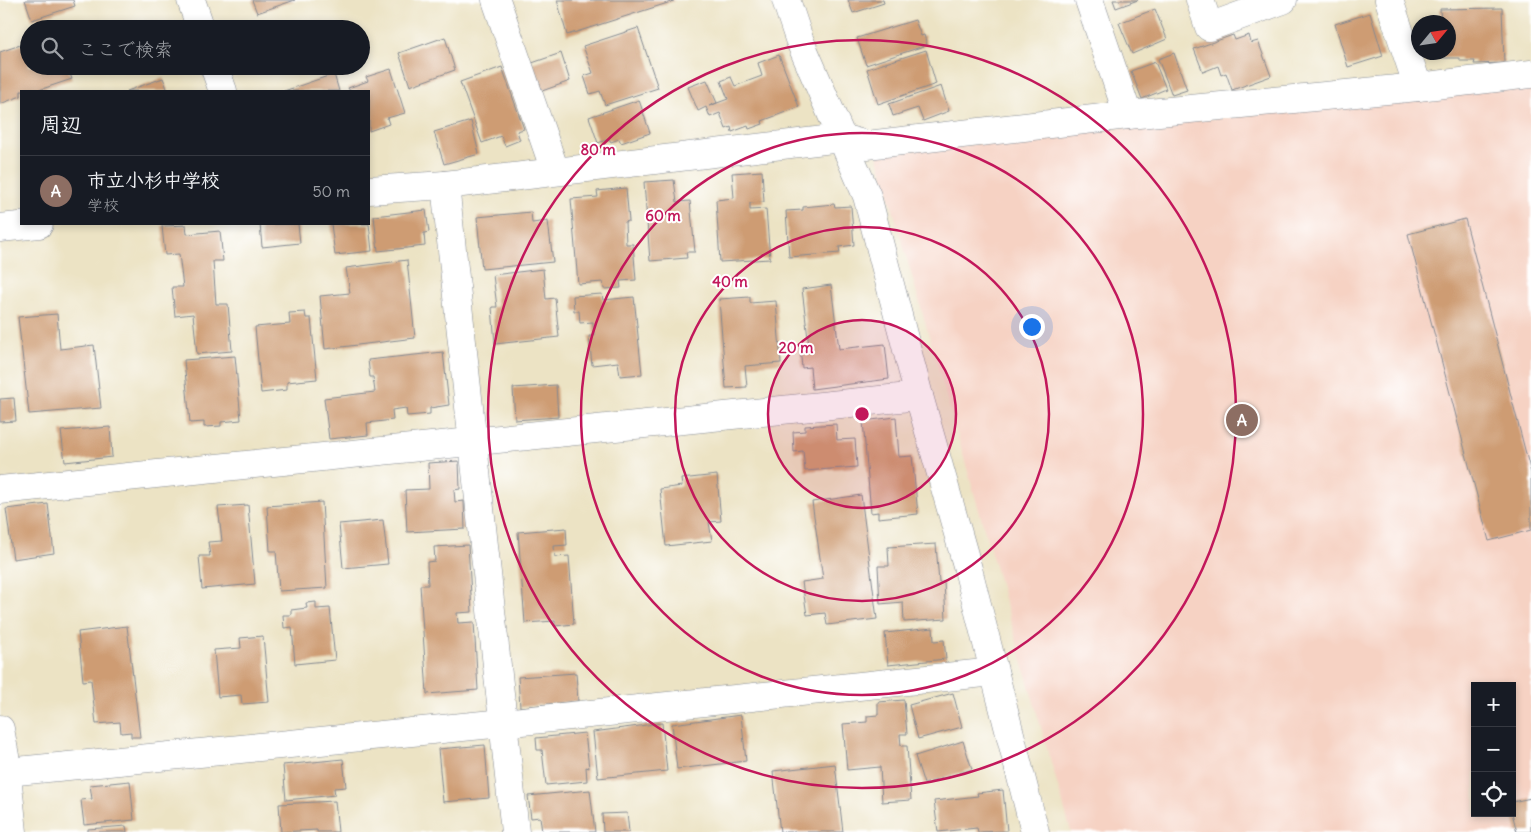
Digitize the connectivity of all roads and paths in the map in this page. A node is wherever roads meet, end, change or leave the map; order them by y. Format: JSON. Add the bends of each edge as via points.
{"nodes":[{"id":1,"x":191,"y":0,"type":"edge"},
{"id":2,"x":496,"y":0,"type":"edge"},
{"id":3,"x":786,"y":0,"type":"edge"},
{"id":4,"x":1088,"y":0,"type":"edge"},
{"id":5,"x":1200,"y":0,"type":"edge"},
{"id":6,"x":1283,"y":0,"type":"edge"},
{"id":7,"x":1389,"y":0,"type":"edge"},
{"id":8,"x":198,"y":20,"type":"edge"},
{"id":9,"x":1531,"y":74,"type":"edge"},
{"id":10,"x":217,"y":75,"type":"edge"},
{"id":11,"x":1418,"y":87,"type":"junction"},
{"id":12,"x":223,"y":90,"type":"edge"},
{"id":13,"x":1128,"y":115,"type":"junction"},
{"id":14,"x":841,"y":138,"type":"junction"},
{"id":15,"x":555,"y":171,"type":"junction"},
{"id":16,"x":445,"y":185,"type":"junction"},
{"id":17,"x":370,"y":190,"type":"edge"},
{"id":18,"x":29,"y":225,"type":"edge"},
{"id":19,"x":0,"y":228,"type":"edge"},
{"id":20,"x":919,"y":396,"type":"junction"},
{"id":21,"x":473,"y":443,"type":"junction"},
{"id":22,"x":0,"y":490,"type":"edge"},
{"id":23,"x":994,"y":672,"type":"junction"},
{"id":24,"x":503,"y":723,"type":"junction"},
{"id":25,"x":0,"y":729,"type":"edge"},
{"id":26,"x":5,"y":776,"type":"edge"},
{"id":27,"x":13,"y":832,"type":"edge"},
{"id":28,"x":515,"y":832,"type":"edge"},
{"id":29,"x":1035,"y":832,"type":"edge"}],
"edges":[{"from":1,"to":8,"type":"street"},
{"from":2,"to":15,"type":"street"},
{"from":3,"to":14,"type":"street"},
{"from":4,"to":13,"type":"street"},
{"from":5,"to":6,"type":"street","via":[[1209,27]]},
{"from":7,"to":11,"type":"street"},
{"from":9,"to":11,"type":"street"},
{"from":10,"to":12,"type":"street"},
{"from":11,"to":13,"type":"street"},
{"from":13,"to":14,"type":"street","via":[[867,145]]},
{"from":14,"to":15,"type":"street"},
{"from":14,"to":20,"type":"street","via":[[867,196]]},
{"from":15,"to":16,"type":"street"},
{"from":16,"to":17,"type":"street"},
{"from":16,"to":21,"type":"street"},
{"from":18,"to":19,"type":"street"},
{"from":20,"to":21,"type":"street"},
{"from":20,"to":23,"type":"street"},
{"from":21,"to":22,"type":"street"},
{"from":21,"to":24,"type":"street"},
{"from":23,"to":24,"type":"street"},
{"from":23,"to":29,"type":"street"},
{"from":24,"to":26,"type":"street"},
{"from":24,"to":28,"type":"street"},
{"from":25,"to":26,"type":"street"},
{"from":26,"to":27,"type":"street"}]}
